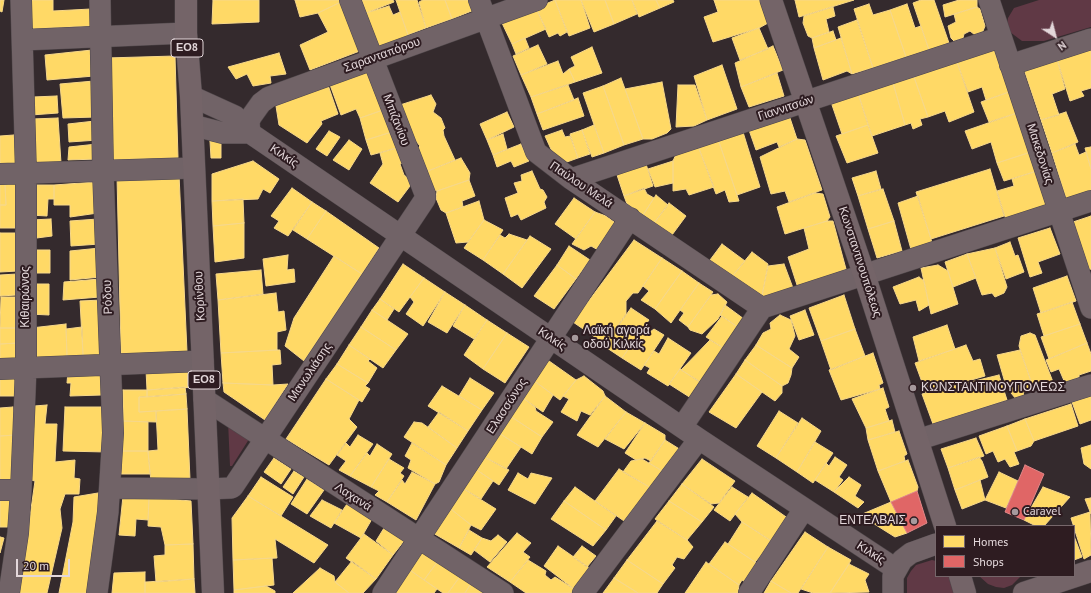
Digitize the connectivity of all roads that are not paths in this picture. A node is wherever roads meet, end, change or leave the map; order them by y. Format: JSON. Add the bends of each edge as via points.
{"nodes":[{"id":1,"x":21,"y":0,"type":"edge"},
{"id":2,"x":100,"y":0,"type":"edge"},
{"id":3,"x":186,"y":0,"type":"edge"},
{"id":4,"x":350,"y":0,"type":"edge"},
{"id":5,"x":537,"y":0,"type":"edge"},
{"id":6,"x":771,"y":0,"type":"edge"},
{"id":7,"x":990,"y":0,"type":"edge"},
{"id":8,"x":482,"y":9,"type":"edge"},
{"id":9,"x":186,"y":33,"type":"junction"},
{"id":10,"x":100,"y":37,"type":"junction"},
{"id":11,"x":1001,"y":37,"type":"junction"},
{"id":12,"x":23,"y":40,"type":"junction"},
{"id":13,"x":1091,"y":40,"type":"edge"},
{"id":14,"x":373,"y":58,"type":"junction"},
{"id":15,"x":1010,"y":65,"type":"junction"},
{"id":16,"x":191,"y":96,"type":"junction"},
{"id":17,"x":806,"y":101,"type":"junction"},
{"id":18,"x":192,"y":125,"type":"junction"},
{"id":19,"x":250,"y":133,"type":"junction"},
{"id":20,"x":194,"y":168,"type":"junction"},
{"id":21,"x":103,"y":171,"type":"junction"},
{"id":22,"x":0,"y":174,"type":"edge"},
{"id":23,"x":26,"y":174,"type":"junction"},
{"id":24,"x":572,"y":179,"type":"junction"},
{"id":25,"x":1091,"y":201,"type":"edge"},
{"id":26,"x":1059,"y":212,"type":"junction"},
{"id":27,"x":630,"y":218,"type":"junction"},
{"id":28,"x":401,"y":236,"type":"junction"},
{"id":29,"x":864,"y":274,"type":"junction"},
{"id":30,"x":762,"y":308,"type":"junction"},
{"id":31,"x":1091,"y":308,"type":"edge"},
{"id":32,"x":551,"y":338,"type":"junction"},
{"id":33,"x":203,"y":361,"type":"junction"},
{"id":34,"x":111,"y":365,"type":"junction"},
{"id":35,"x":26,"y":368,"type":"junction"},
{"id":36,"x":0,"y":369,"type":"edge"},
{"id":37,"x":1091,"y":385,"type":"edge"},
{"id":38,"x":204,"y":399,"type":"junction"},
{"id":39,"x":682,"y":428,"type":"junction"},
{"id":40,"x":699,"y":439,"type":"junction"},
{"id":41,"x":265,"y":440,"type":"junction"},
{"id":42,"x":917,"y":440,"type":"junction"},
{"id":43,"x":110,"y":488,"type":"junction"},
{"id":44,"x":208,"y":489,"type":"junction"},
{"id":45,"x":0,"y":490,"type":"edge"},
{"id":46,"x":21,"y":490,"type":"junction"},
{"id":47,"x":804,"y":509,"type":"junction"},
{"id":48,"x":945,"y":525,"type":"edge"},
{"id":49,"x":419,"y":539,"type":"junction"},
{"id":50,"x":935,"y":544,"type":"edge"},
{"id":51,"x":896,"y":569,"type":"junction"},
{"id":52,"x":1091,"y":572,"type":"edge"},
{"id":53,"x":960,"y":577,"type":"edge"},
{"id":54,"x":1073,"y":577,"type":"edge"},
{"id":55,"x":1075,"y":577,"type":"edge"},
{"id":56,"x":1038,"y":587,"type":"edge"},
{"id":57,"x":8,"y":593,"type":"edge"},
{"id":58,"x":97,"y":593,"type":"edge"},
{"id":59,"x":213,"y":593,"type":"edge"},
{"id":60,"x":383,"y":593,"type":"edge"},
{"id":61,"x":503,"y":593,"type":"edge"},
{"id":62,"x":583,"y":593,"type":"edge"},
{"id":63,"x":749,"y":593,"type":"edge"},
{"id":64,"x":893,"y":593,"type":"edge"},
{"id":65,"x":965,"y":593,"type":"edge"}],
"edges":[{"from":1,"to":12,"type":"street","name":"Κιθαιρώνος"},
{"from":2,"to":10,"type":"street","name":"Ρόδου"},
{"from":3,"to":9,"type":"main road","name":"Κορίνθου","number":"ΕΟ8"},
{"from":4,"to":14,"type":"street","name":"Μπιζανίου"},
{"from":5,"to":8,"type":"street","name":"Σαρανταπόρου"},
{"from":6,"to":17,"type":"main road","name":"Κωνσταντινουπόλεως"},
{"from":7,"to":11,"type":"street","name":"Μακεδονίας"},
{"from":8,"to":14,"type":"street","name":"Σαρανταπόρου"},
{"from":8,"to":24,"type":"street","name":"Παύλου Μελά","via":[[536,152]]},
{"from":9,"to":10,"type":"street"},
{"from":9,"to":16,"type":"main road","name":"Κορίνθου","number":"ΕΟ8"},
{"from":10,"to":12,"type":"street"},
{"from":10,"to":21,"type":"street","name":"Ρόδου"},
{"from":11,"to":15,"type":"street","name":"Μακεδονίας"},
{"from":11,"to":17,"type":"street","name":"Γιαννιτσών"},
{"from":12,"to":23,"type":"street","name":"Κιθαιρώνος"},
{"from":13,"to":15,"type":"street"},
{"from":14,"to":19,"type":"street","name":"Σαρανταπόρου","via":[[269,96],[251,117]]},
{"from":14,"to":28,"type":"street","name":"Μπιζανίου","via":[[425,196]]},
{"from":15,"to":26,"type":"street","name":"Μακεδονίας"},
{"from":16,"to":18,"type":"main road","name":"Κορίνθου","number":"ΕΟ8"},
{"from":16,"to":19,"type":"street","name":"Κιλκίς","via":[[235,116]]},
{"from":17,"to":24,"type":"street","name":"Γιαννιτσών"},
{"from":17,"to":29,"type":"main road","name":"Κωνσταντινουπόλεως"},
{"from":18,"to":19,"type":"street","via":[[223,133]]},
{"from":18,"to":20,"type":"main road","name":"Κορίνθου","number":"ΕΟ8"},
{"from":19,"to":28,"type":"street","name":"Κιλκίς"},
{"from":20,"to":21,"type":"street"},
{"from":20,"to":33,"type":"main road","name":"Κορίνθου","number":"ΕΟ8"},
{"from":21,"to":23,"type":"street"},
{"from":21,"to":34,"type":"street","name":"Ρόδου"},
{"from":22,"to":23,"type":"street"},
{"from":23,"to":35,"type":"street","name":"Κιθαιρώνος"},
{"from":24,"to":27,"type":"street","name":"Παύλου Μελά"},
{"from":25,"to":26,"type":"street"},
{"from":26,"to":29,"type":"street"},
{"from":26,"to":31,"type":"street","name":"Μακεδονίας"},
{"from":27,"to":30,"type":"street","name":"Παύλου Μελά"},
{"from":27,"to":32,"type":"street","name":"Ελασσώνος"},
{"from":28,"to":32,"type":"street","name":"Κιλκίς"},
{"from":28,"to":41,"type":"street","name":"Μανωλιάσης"},
{"from":29,"to":30,"type":"street"},
{"from":29,"to":42,"type":"main road","name":"Κωνσταντινουπόλεως"},
{"from":30,"to":39,"type":"street"},
{"from":32,"to":39,"type":"street","name":"Κιλκίς"},
{"from":32,"to":49,"type":"street","name":"Ελασσώνος"},
{"from":33,"to":34,"type":"street"},
{"from":33,"to":38,"type":"main road","name":"Κορίνθου","number":"ΕΟ8"},
{"from":34,"to":35,"type":"street"},
{"from":34,"to":43,"type":"street","name":"Ρόδου","via":[[113,433]]},
{"from":35,"to":36,"type":"street"},
{"from":35,"to":46,"type":"street","name":"Κιθαιρώνος"},
{"from":37,"to":42,"type":"street"},
{"from":38,"to":41,"type":"street","name":"Λαχανά"},
{"from":38,"to":44,"type":"main road","name":"Κορίνθου","number":"ΕΟ8"},
{"from":39,"to":40,"type":"street","name":"Κιλκίς"},
{"from":40,"to":47,"type":"street","name":"Κιλκίς"},
{"from":40,"to":62,"type":"street"},
{"from":41,"to":44,"type":"street","name":"Μανωλιάσης","via":[[233,487]]},
{"from":41,"to":49,"type":"street","name":"Λαχανά"},
{"from":42,"to":48,"type":"main road","name":"Κωνσταντινουπόλεως"},
{"from":43,"to":44,"type":"street"},
{"from":43,"to":58,"type":"street","name":"Ρόδου"},
{"from":44,"to":59,"type":"main road","name":"Κορίνθου","number":"ΕΟ8"},
{"from":45,"to":46,"type":"street"},
{"from":46,"to":57,"type":"street","name":"Κιθαιρώνος","via":[[18,533]]},
{"from":47,"to":51,"type":"street","name":"Κιλκίς"},
{"from":47,"to":63,"type":"street"},
{"from":49,"to":60,"type":"street","name":"Ελασσώνος"},
{"from":49,"to":61,"type":"street","name":"Λαχανά"},
{"from":50,"to":51,"type":"street","via":[[911,553]]},
{"from":51,"to":64,"type":"street","via":[[892,581]]},
{"from":52,"to":55,"type":"main road"},
{"from":53,"to":65,"type":"main road"},
{"from":54,"to":56,"type":"main road"}]}
